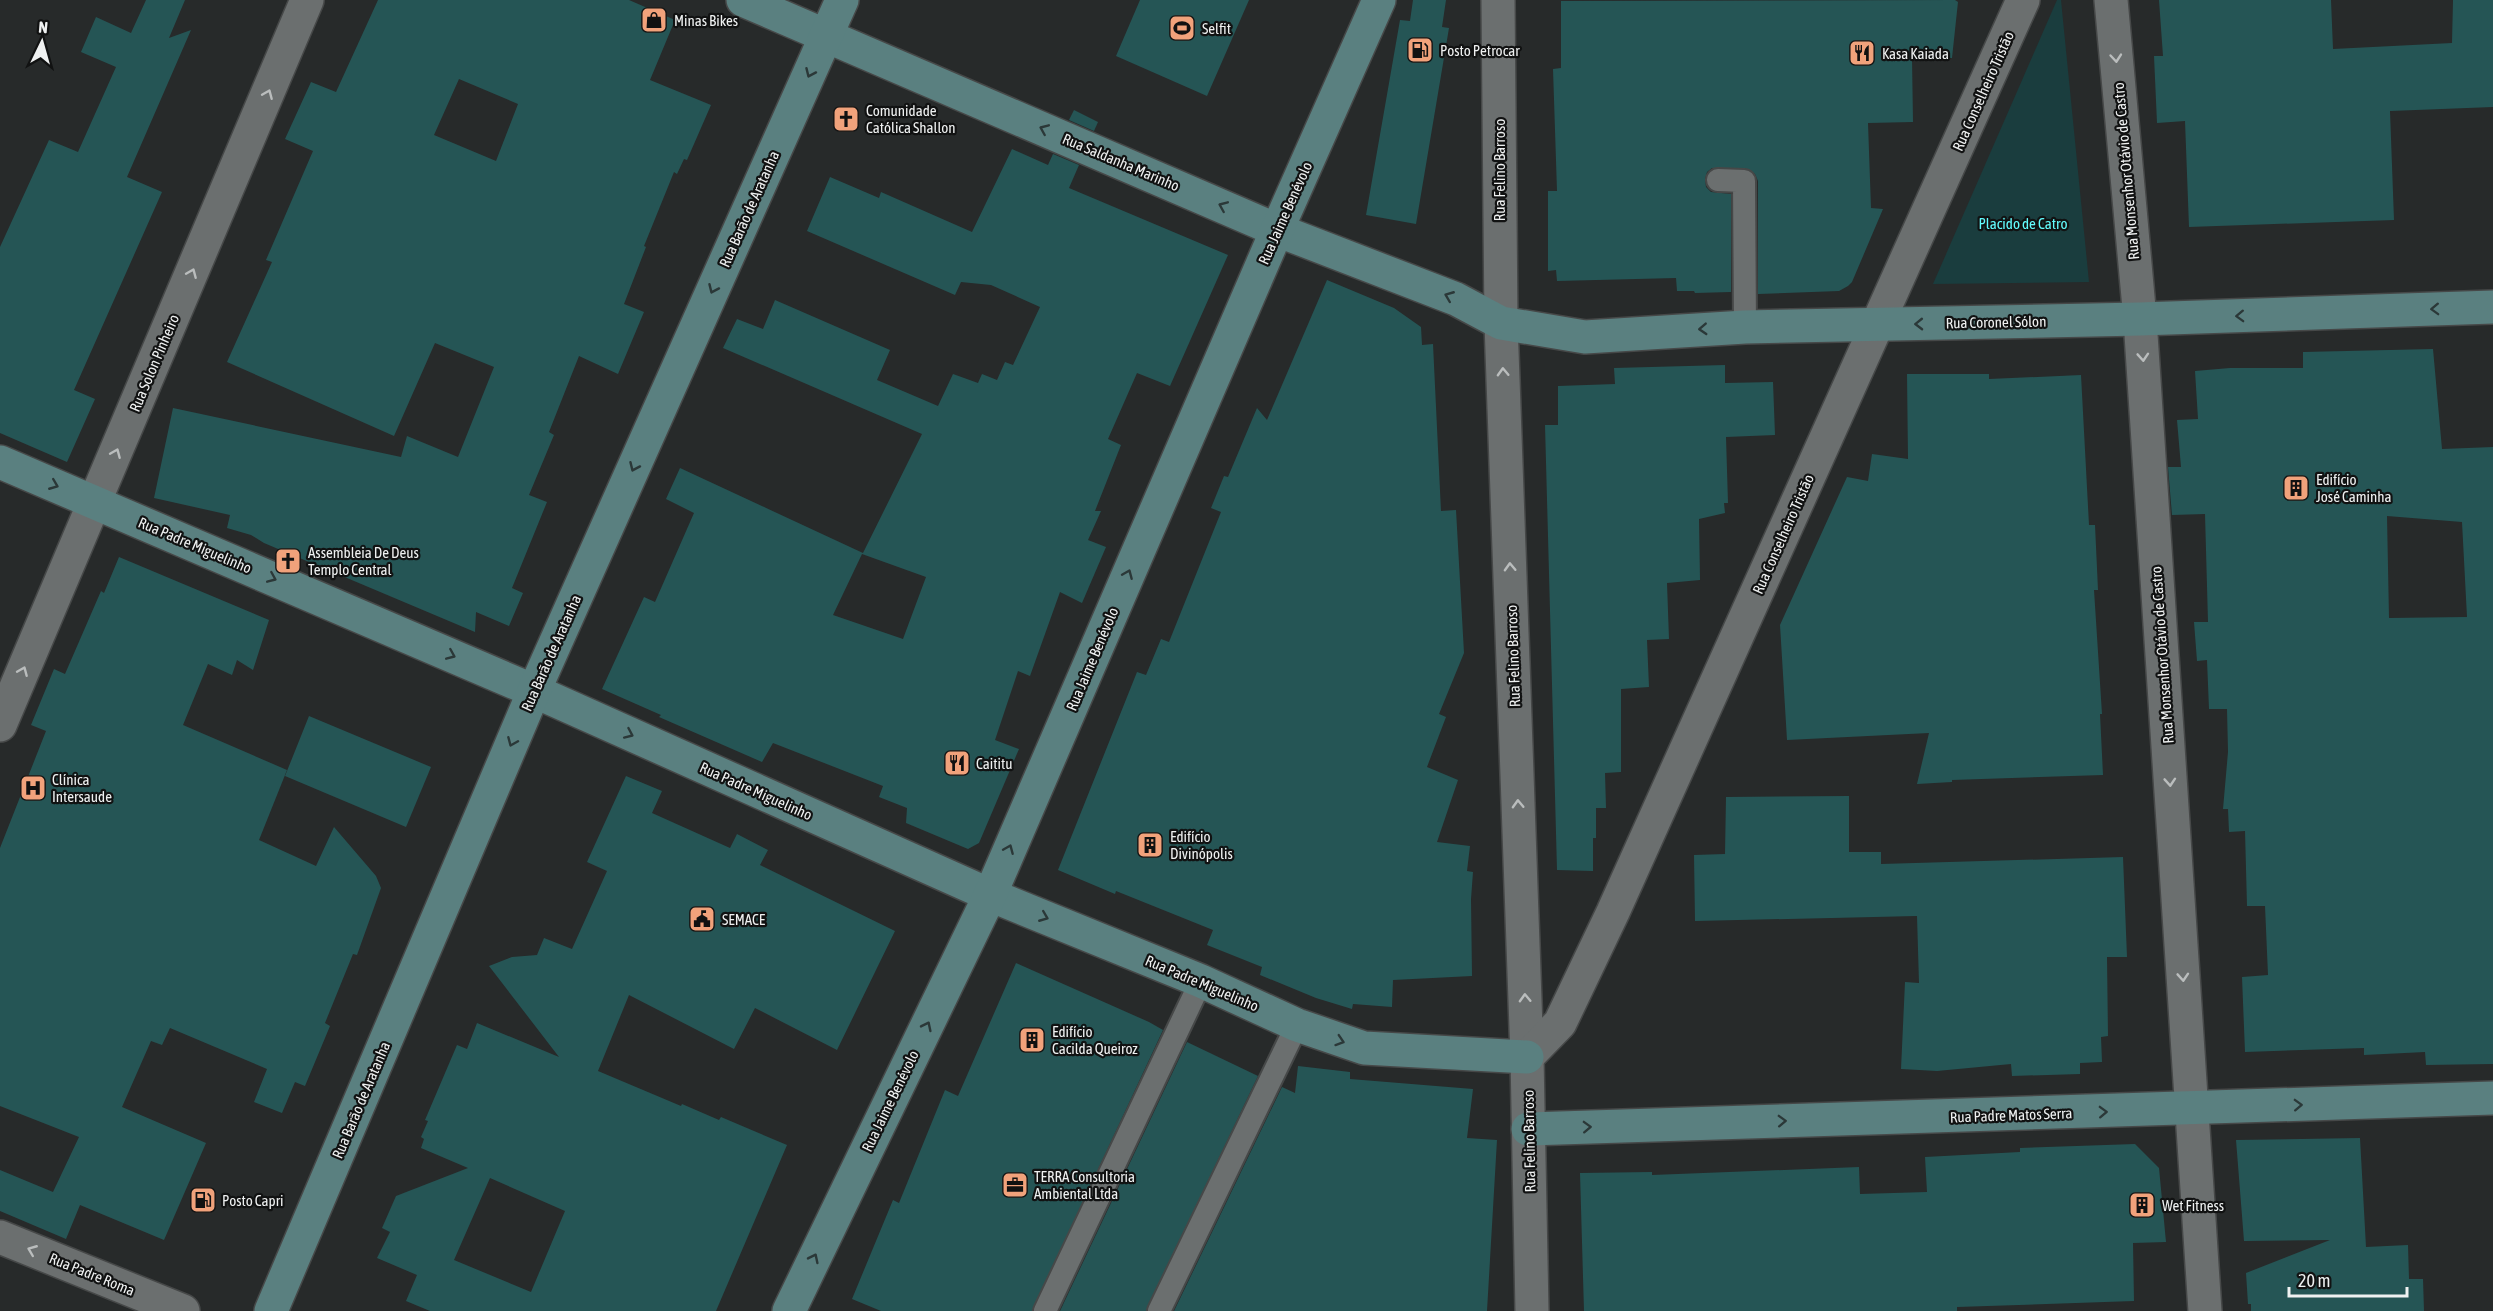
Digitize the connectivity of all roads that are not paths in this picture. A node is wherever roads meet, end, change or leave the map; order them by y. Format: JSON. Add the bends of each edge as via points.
{"nodes":[{"id":1,"x":307,"y":0,"type":"edge"},
{"id":2,"x":743,"y":0,"type":"edge"},
{"id":3,"x":842,"y":0,"type":"edge"},
{"id":4,"x":1379,"y":0,"type":"edge"},
{"id":5,"x":1498,"y":0,"type":"edge"},
{"id":6,"x":2023,"y":0,"type":"edge"},
{"id":7,"x":2110,"y":0,"type":"edge"},
{"id":8,"x":827,"y":36,"type":"junction"},
{"id":9,"x":1718,"y":180,"type":"dead end"},
{"id":10,"x":1277,"y":230,"type":"junction"},
{"id":11,"x":2493,"y":307,"type":"edge"},
{"id":12,"x":2140,"y":319,"type":"junction"},
{"id":13,"x":1501,"y":323,"type":"junction"},
{"id":14,"x":1877,"y":324,"type":"junction"},
{"id":15,"x":1745,"y":327,"type":"junction"},
{"id":16,"x":0,"y":462,"type":"edge"},
{"id":17,"x":96,"y":502,"type":"junction"},
{"id":18,"x":534,"y":691,"type":"junction"},
{"id":19,"x":0,"y":724,"type":"edge"},
{"id":20,"x":990,"y":896,"type":"junction"},
{"id":21,"x":1201,"y":981,"type":"junction"},
{"id":22,"x":1297,"y":1025,"type":"junction"},
{"id":23,"x":1527,"y":1057,"type":"junction"},
{"id":24,"x":2493,"y":1098,"type":"edge"},
{"id":25,"x":2192,"y":1109,"type":"junction"},
{"id":26,"x":1528,"y":1129,"type":"junction"},
{"id":27,"x":0,"y":1237,"type":"edge"},
{"id":28,"x":183,"y":1311,"type":"edge"},
{"id":29,"x":271,"y":1311,"type":"edge"},
{"id":30,"x":789,"y":1311,"type":"edge"},
{"id":31,"x":1046,"y":1311,"type":"edge"},
{"id":32,"x":1158,"y":1311,"type":"edge"},
{"id":33,"x":1532,"y":1311,"type":"edge"},
{"id":34,"x":2205,"y":1311,"type":"edge"}],
"edges":[{"from":17,"to":1,"type":"street","name":"Rua Solon Pinheiro","one_way":true},
{"from":2,"to":8,"type":"street","name":"Rua Saldanha Marinho"},
{"from":3,"to":8,"type":"street","name":"Rua Barão de Aratanha"},
{"from":4,"to":10,"type":"street","name":"Rua Jaime Benévolo"},
{"from":5,"to":13,"type":"street","name":"Rua Felino Barroso"},
{"from":6,"to":14,"type":"street","name":"Rua Conselheiro Tristão"},
{"from":7,"to":12,"type":"street","name":"Rua Monsenhor Otávio de Castro","one_way":true},
{"from":10,"to":8,"type":"street","name":"Rua Saldanha Marinho","one_way":true},
{"from":8,"to":18,"type":"street","name":"Rua Barão de Aratanha","one_way":true},
{"from":9,"to":15,"type":"lane","via":[[1744,181]]},
{"from":13,"to":10,"type":"street","name":"Rua Saldanha Marinho","one_way":true,"via":[[1456,299]]},
{"from":20,"to":10,"type":"street","name":"Rua Jaime Benévolo","one_way":true},
{"from":11,"to":12,"type":"street","name":"Rua Coronel Sólon","one_way":true},
{"from":12,"to":14,"type":"street","name":"Rua Coronel Sólon","one_way":true},
{"from":12,"to":25,"type":"street","name":"Rua Monsenhor Otávio de Castro","one_way":true},
{"from":15,"to":13,"type":"street","name":"Rua Coronel Sólon","one_way":true,"via":[[1585,337]]},
{"from":23,"to":13,"type":"street","name":"Rua Felino Barroso","one_way":true},
{"from":14,"to":15,"type":"street","name":"Rua Coronel Sólon"},
{"from":14,"to":23,"type":"street","name":"Rua Conselheiro Tristão","via":[[1560,1023]]},
{"from":16,"to":17,"type":"street","name":"Rua Padre Miguelinho","one_way":true},
{"from":17,"to":18,"type":"street","name":"Rua Padre Miguelinho","one_way":true},
{"from":19,"to":17,"type":"street","name":"Rua Solon Pinheiro","one_way":true},
{"from":18,"to":20,"type":"street","name":"Rua Padre Miguelinho","one_way":true},
{"from":18,"to":29,"type":"street","name":"Rua Barão de Aratanha","one_way":true},
{"from":20,"to":21,"type":"street","name":"Rua Padre Miguelinho","one_way":true},
{"from":30,"to":20,"type":"street","name":"Rua Jaime Benévolo","one_way":true},
{"from":21,"to":22,"type":"street","name":"Rua Padre Miguelinho"},
{"from":21,"to":31,"type":"lane"},
{"from":22,"to":23,"type":"street","name":"Rua Padre Miguelinho","one_way":true,"via":[[1364,1048]]},
{"from":22,"to":32,"type":"lane"},
{"from":23,"to":26,"type":"street","name":"Rua Felino Barroso"},
{"from":25,"to":24,"type":"street","name":"Rua Padre Matos Serra","one_way":true},
{"from":26,"to":25,"type":"street","name":"Rua Padre Matos Serra","one_way":true},
{"from":25,"to":34,"type":"street","name":"Rua Monsenhor Otávio de Castro"},
{"from":26,"to":33,"type":"street","name":"Rua Felino Barroso"},
{"from":28,"to":27,"type":"street","name":"Rua Padre Roma","one_way":true}]}
